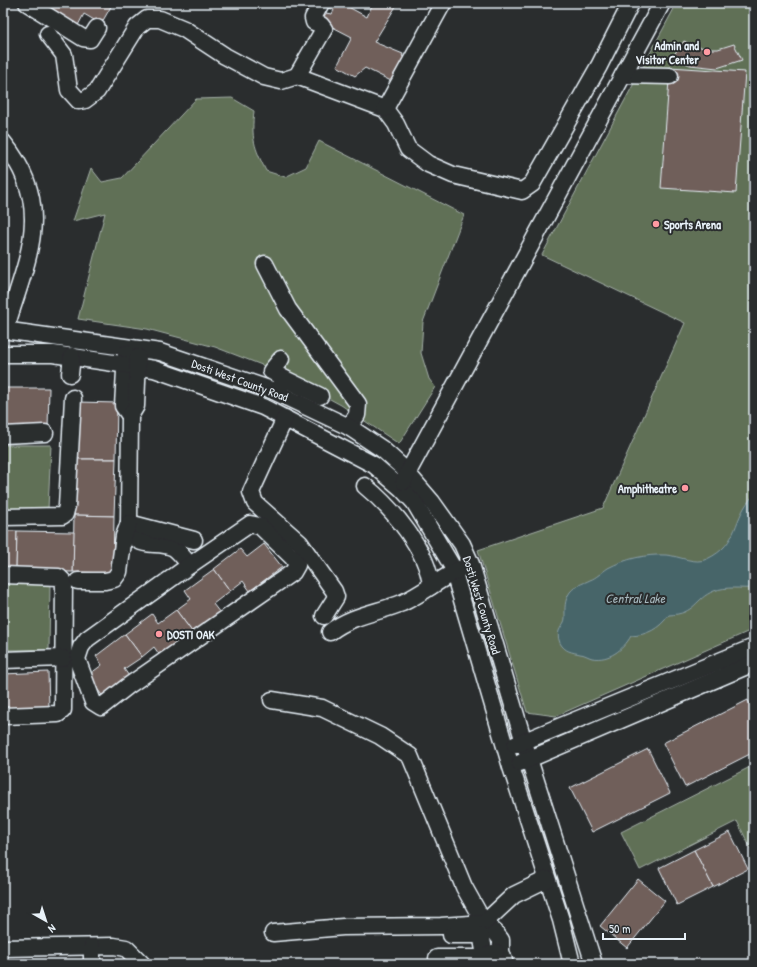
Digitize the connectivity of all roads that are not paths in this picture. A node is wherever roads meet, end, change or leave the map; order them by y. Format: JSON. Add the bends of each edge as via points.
{"nodes":[{"id":1,"x":27,"y":3,"type":"edge"},
{"id":2,"x":321,"y":3,"type":"edge"},
{"id":3,"x":443,"y":3,"type":"edge"},
{"id":4,"x":631,"y":3,"type":"edge"},
{"id":5,"x":662,"y":3,"type":"edge"},
{"id":6,"x":44,"y":7,"type":"edge"},
{"id":7,"x":97,"y":28,"type":"dead end"},
{"id":8,"x":48,"y":34,"type":"dead end"},
{"id":9,"x":623,"y":75,"type":"junction"},
{"id":10,"x":297,"y":76,"type":"junction"},
{"id":11,"x":670,"y":76,"type":"dead end"},
{"id":12,"x":385,"y":109,"type":"junction"},
{"id":13,"x":3,"y":142,"type":"edge"},
{"id":14,"x":265,"y":264,"type":"dead end"},
{"id":15,"x":3,"y":324,"type":"edge"},
{"id":16,"x":3,"y":330,"type":"edge"},
{"id":17,"x":132,"y":348,"type":"junction"},
{"id":18,"x":3,"y":354,"type":"edge"},
{"id":19,"x":72,"y":356,"type":"junction"},
{"id":20,"x":281,"y":359,"type":"dead end"},
{"id":21,"x":131,"y":365,"type":"junction"},
{"id":22,"x":70,"y":374,"type":"dead end"},
{"id":23,"x":285,"y":379,"type":"junction"},
{"id":24,"x":277,"y":392,"type":"junction"},
{"id":25,"x":320,"y":396,"type":"dead end"},
{"id":26,"x":73,"y":398,"type":"dead end"},
{"id":27,"x":285,"y":418,"type":"junction"},
{"id":28,"x":350,"y":427,"type":"junction"},
{"id":29,"x":45,"y":433,"type":"dead end"},
{"id":30,"x":3,"y":435,"type":"edge"},
{"id":31,"x":404,"y":481,"type":"junction"},
{"id":32,"x":365,"y":486,"type":"dead end"},
{"id":33,"x":65,"y":514,"type":"junction"},
{"id":34,"x":3,"y":517,"type":"edge"},
{"id":35,"x":129,"y":523,"type":"junction"},
{"id":36,"x":36,"y":526,"type":"dead end"},
{"id":37,"x":194,"y":540,"type":"dead end"},
{"id":38,"x":471,"y":564,"type":"junction"},
{"id":39,"x":190,"y":565,"type":"junction"},
{"id":40,"x":454,"y":571,"type":"junction"},
{"id":41,"x":3,"y":575,"type":"edge"},
{"id":42,"x":78,"y":581,"type":"dead end"},
{"id":43,"x":431,"y":586,"type":"junction"},
{"id":44,"x":324,"y":616,"type":"dead end"},
{"id":45,"x":330,"y":632,"type":"dead end"},
{"id":46,"x":754,"y":647,"type":"edge"},
{"id":47,"x":63,"y":658,"type":"junction"},
{"id":48,"x":3,"y":660,"type":"edge"},
{"id":49,"x":754,"y":663,"type":"edge"},
{"id":50,"x":272,"y":700,"type":"dead end"},
{"id":51,"x":3,"y":716,"type":"edge"},
{"id":52,"x":524,"y":741,"type":"junction"},
{"id":53,"x":505,"y":749,"type":"junction"},
{"id":54,"x":529,"y":759,"type":"junction"},
{"id":55,"x":511,"y":767,"type":"junction"},
{"id":56,"x":547,"y":880,"type":"junction"},
{"id":57,"x":579,"y":912,"type":"junction"},
{"id":58,"x":561,"y":920,"type":"junction"},
{"id":59,"x":484,"y":923,"type":"junction"},
{"id":60,"x":273,"y":933,"type":"dead end"},
{"id":61,"x":437,"y":935,"type":"dead end"},
{"id":62,"x":92,"y":947,"type":"junction"},
{"id":63,"x":3,"y":948,"type":"edge"},
{"id":64,"x":485,"y":956,"type":"junction"},
{"id":65,"x":503,"y":957,"type":"edge"},
{"id":66,"x":438,"y":958,"type":"dead end"},
{"id":67,"x":92,"y":964,"type":"edge"},
{"id":68,"x":142,"y":964,"type":"edge"},
{"id":69,"x":572,"y":964,"type":"edge"},
{"id":70,"x":594,"y":964,"type":"edge"}],
"edges":[{"from":1,"to":6,"type":"street"},
{"from":2,"to":10,"type":"street","via":[[313,18],[314,22],[324,29]]},
{"from":3,"to":12,"type":"street"},
{"from":4,"to":12,"type":"street","via":[[599,66],[532,184],[522,190],[453,175],[428,164],[408,149],[396,124]]},
{"from":5,"to":9,"type":"street"},
{"from":6,"to":7,"type":"street","via":[[83,38],[90,40]]},
{"from":8,"to":10,"type":"street","via":[[64,55],[69,90],[79,100],[86,100],[97,91],[137,27],[147,19],[160,19],[184,29],[225,56],[264,77],[281,81]]},
{"from":9,"to":11,"type":"street"},
{"from":9,"to":31,"type":"street"},
{"from":10,"to":12,"type":"street"},
{"from":13,"to":15,"type":"street","via":[[17,160],[27,184],[33,228],[31,249],[9,318]]},
{"from":14,"to":28,"type":"street","via":[[288,309],[358,404],[357,415]]},
{"from":16,"to":17,"type":"street","name":"Dosti West County Road"},
{"from":17,"to":21,"type":"street"},
{"from":17,"to":24,"type":"street","name":"Dosti West County Road","via":[[160,352]]},
{"from":18,"to":19,"type":"street","name":"Dosti West County Road"},
{"from":19,"to":21,"type":"street","name":"Dosti West County Road"},
{"from":19,"to":22,"type":"street"},
{"from":20,"to":23,"type":"street","via":[[271,371]]},
{"from":21,"to":27,"type":"street","name":"Dosti West County Road","via":[[154,369],[263,407]]},
{"from":21,"to":35,"type":"street","via":[[123,406],[130,416]]},
{"from":23,"to":24,"type":"street"},
{"from":23,"to":25,"type":"street"},
{"from":24,"to":28,"type":"street","name":"Dosti West County Road"},
{"from":26,"to":33,"type":"street"},
{"from":27,"to":31,"type":"street","name":"Dosti West County Road"},
{"from":27,"to":44,"type":"street","via":[[251,492],[255,503],[300,543],[334,591],[336,597]]},
{"from":28,"to":31,"type":"street","name":"Dosti West County Road","via":[[382,449],[402,467]]},
{"from":29,"to":30,"type":"street"},
{"from":31,"to":38,"type":"street","name":"Dosti West County Road","via":[[432,502],[462,544]]},
{"from":31,"to":40,"type":"street","name":"Dosti West County Road"},
{"from":32,"to":43,"type":"street","via":[[391,510],[418,548]]},
{"from":33,"to":34,"type":"street"},
{"from":33,"to":36,"type":"street","via":[[70,520],[68,526]]},
{"from":35,"to":37,"type":"street"},
{"from":35,"to":39,"type":"street","via":[[130,531],[140,542],[174,548]]},
{"from":35,"to":42,"type":"street","via":[[124,536],[120,572],[114,578],[105,581]]},
{"from":38,"to":40,"type":"street"},
{"from":38,"to":52,"type":"street","name":"Dosti West County Road"},
{"from":39,"to":39,"type":"street","via":[[250,524],[260,526],[297,565],[293,572],[101,707],[93,702],[77,659],[81,647],[87,639]]},
{"from":40,"to":43,"type":"street"},
{"from":40,"to":53,"type":"street","name":"Dosti West County Road"},
{"from":41,"to":47,"type":"street","via":[[59,577],[64,582]]},
{"from":43,"to":45,"type":"street","via":[[401,603],[358,616]]},
{"from":46,"to":52,"type":"street"},
{"from":47,"to":48,"type":"street"},
{"from":47,"to":51,"type":"street","via":[[63,710],[58,714]]},
{"from":49,"to":54,"type":"street"},
{"from":50,"to":59,"type":"street","via":[[322,708],[380,736],[410,756],[464,887]]},
{"from":52,"to":53,"type":"street"},
{"from":52,"to":54,"type":"street","name":"Dosti West County Road"},
{"from":53,"to":55,"type":"street","name":"Dosti West County Road"},
{"from":54,"to":55,"type":"street"},
{"from":54,"to":57,"type":"street","name":"Dosti West County Road"},
{"from":55,"to":56,"type":"street","name":"Dosti West County Road"},
{"from":56,"to":58,"type":"street","name":"Dosti West County Road"},
{"from":56,"to":59,"type":"street","via":[[514,896]]},
{"from":57,"to":58,"type":"street"},
{"from":57,"to":70,"type":"street","name":"Dosti West County Road"},
{"from":58,"to":69,"type":"street","name":"Dosti West County Road"},
{"from":59,"to":60,"type":"street","via":[[343,927]]},
{"from":59,"to":65,"type":"street","via":[[501,940]]},
{"from":61,"to":64,"type":"street","via":[[479,935]]},
{"from":62,"to":63,"type":"street"},
{"from":62,"to":67,"type":"street"},
{"from":62,"to":68,"type":"street","via":[[126,948]]},
{"from":64,"to":65,"type":"street"},
{"from":64,"to":66,"type":"street"}]}
